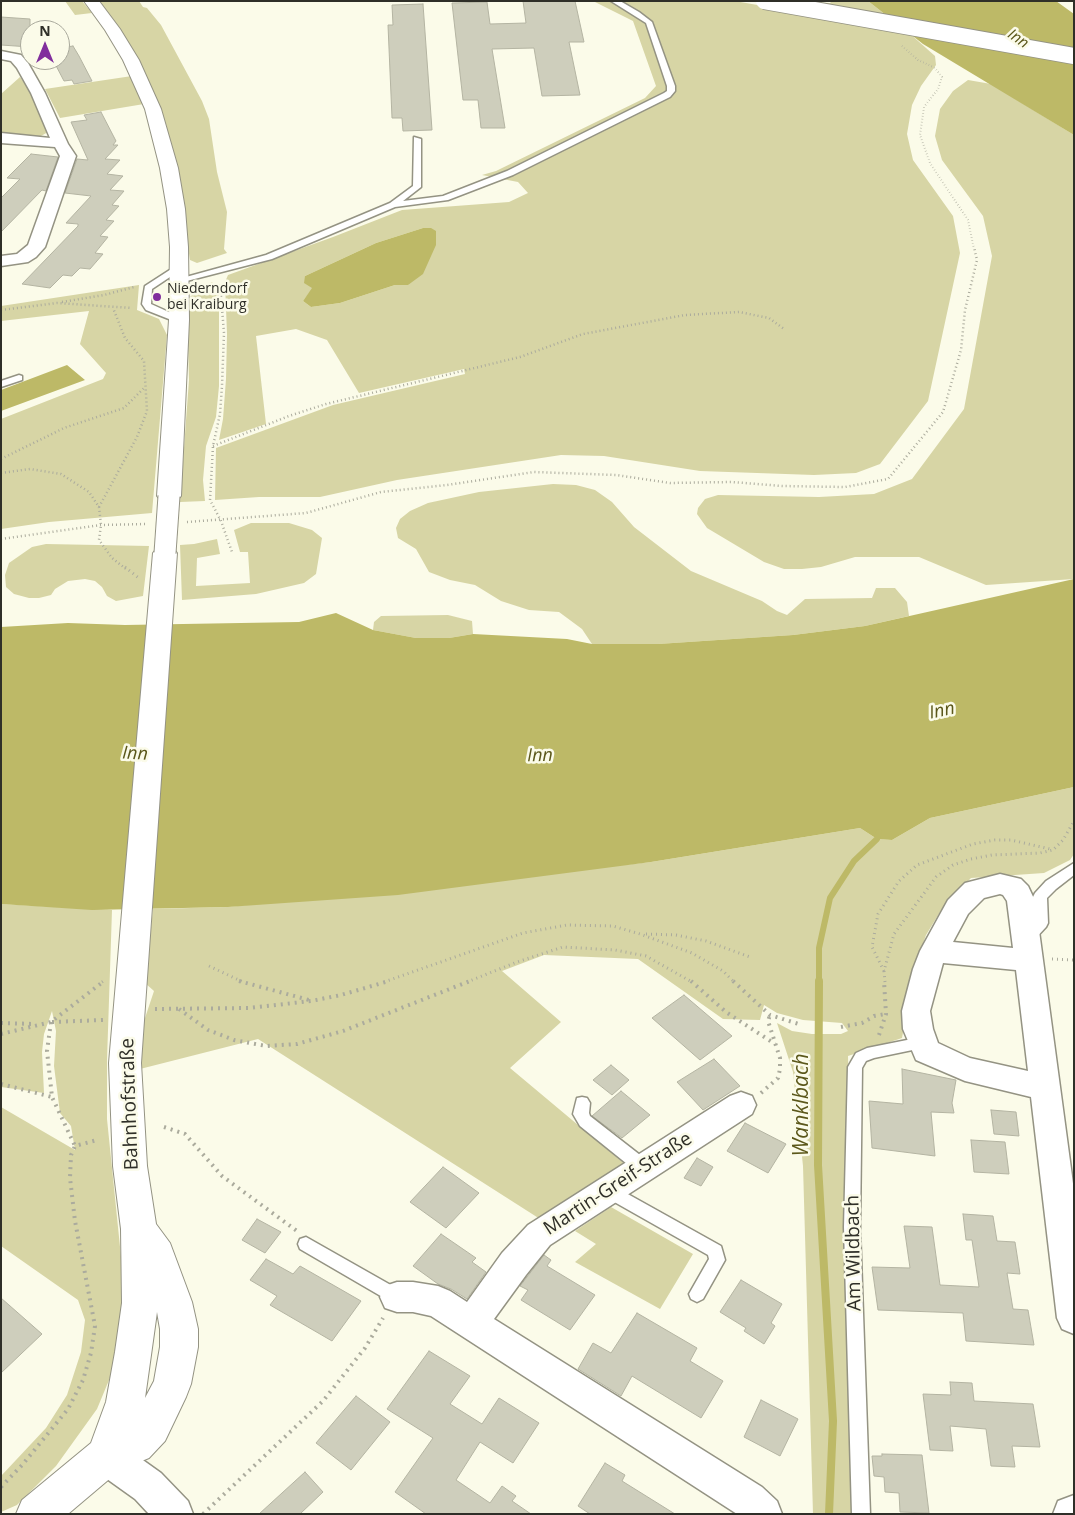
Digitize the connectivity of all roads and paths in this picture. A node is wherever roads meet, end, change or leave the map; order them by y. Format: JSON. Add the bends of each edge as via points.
{"nodes":[{"id":1,"x":91,"y":1,"type":"edge"},
{"id":2,"x":614,"y":1,"type":"edge"},
{"id":3,"x":764,"y":1,"type":"edge"},
{"id":4,"x":896,"y":41,"type":"dead end"},
{"id":5,"x":1,"y":55,"type":"edge"},
{"id":6,"x":1074,"y":56,"type":"edge"},
{"id":7,"x":1,"y":138,"type":"edge"},
{"id":8,"x":417,"y":139,"type":"dead end"},
{"id":9,"x":60,"y":142,"type":"junction"},
{"id":10,"x":393,"y":205,"type":"junction"},
{"id":11,"x":1,"y":262,"type":"edge"},
{"id":12,"x":208,"y":273,"type":"junction"},
{"id":13,"x":179,"y":274,"type":"junction"},
{"id":14,"x":152,"y":284,"type":"junction"},
{"id":15,"x":57,"y":303,"type":"junction"},
{"id":16,"x":112,"y":308,"type":"junction"},
{"id":17,"x":149,"y":308,"type":"junction"},
{"id":18,"x":1,"y":310,"type":"edge"},
{"id":19,"x":179,"y":320,"type":"junction"},
{"id":20,"x":784,"y":329,"type":"dead end"},
{"id":21,"x":19,"y":378,"type":"dead end"},
{"id":22,"x":1,"y":384,"type":"edge"},
{"id":23,"x":145,"y":387,"type":"junction"},
{"id":24,"x":213,"y":446,"type":"junction"},
{"id":25,"x":1,"y":460,"type":"edge"},
{"id":26,"x":1,"y":473,"type":"edge"},
{"id":27,"x":99,"y":507,"type":"junction"},
{"id":28,"x":221,"y":521,"type":"junction"},
{"id":29,"x":184,"y":522,"type":"dead end"},
{"id":30,"x":155,"y":524,"type":"dead end"},
{"id":31,"x":101,"y":525,"type":"junction"},
{"id":32,"x":1,"y":539,"type":"edge"},
{"id":33,"x":232,"y":552,"type":"dead end"},
{"id":34,"x":151,"y":583,"type":"junction"},
{"id":35,"x":1053,"y":850,"type":"dead end"},
{"id":36,"x":1074,"y":868,"type":"edge"},
{"id":37,"x":640,"y":934,"type":"junction"},
{"id":38,"x":133,"y":950,"type":"junction"},
{"id":39,"x":1027,"y":950,"type":"junction"},
{"id":40,"x":934,"y":951,"type":"junction"},
{"id":41,"x":750,"y":957,"type":"dead end"},
{"id":42,"x":209,"y":966,"type":"dead end"},
{"id":43,"x":884,"y":971,"type":"dead end"},
{"id":44,"x":311,"y":1001,"type":"junction"},
{"id":45,"x":179,"y":1009,"type":"junction"},
{"id":46,"x":129,"y":1014,"type":"junction"},
{"id":47,"x":770,"y":1014,"type":"junction"},
{"id":48,"x":886,"y":1014,"type":"dead end"},
{"id":49,"x":51,"y":1022,"type":"junction"},
{"id":50,"x":1,"y":1023,"type":"edge"},
{"id":51,"x":802,"y":1025,"type":"dead end"},
{"id":52,"x":841,"y":1027,"type":"dead end"},
{"id":53,"x":1,"y":1034,"type":"edge"},
{"id":54,"x":922,"y":1043,"type":"junction"},
{"id":55,"x":775,"y":1044,"type":"junction"},
{"id":56,"x":1,"y":1084,"type":"edge"},
{"id":57,"x":1045,"y":1088,"type":"junction"},
{"id":58,"x":52,"y":1096,"type":"junction"},
{"id":59,"x":582,"y":1103,"type":"dead end"},
{"id":60,"x":741,"y":1105,"type":"joint"},
{"id":61,"x":164,"y":1127,"type":"dead end"},
{"id":62,"x":97,"y":1140,"type":"dead end"},
{"id":63,"x":75,"y":1146,"type":"junction"},
{"id":64,"x":643,"y":1167,"type":"junction"},
{"id":65,"x":608,"y":1190,"type":"junction"},
{"id":66,"x":306,"y":1244,"type":"joint"},
{"id":67,"x":697,"y":1294,"type":"dead end"},
{"id":68,"x":397,"y":1297,"type":"junction"},
{"id":69,"x":1074,"y":1318,"type":"edge"},
{"id":70,"x":471,"y":1324,"type":"junction"},
{"id":71,"x":106,"y":1456,"type":"junction"},
{"id":72,"x":1,"y":1487,"type":"edge"},
{"id":73,"x":36,"y":1514,"type":"edge"},
{"id":74,"x":175,"y":1514,"type":"edge"},
{"id":75,"x":203,"y":1514,"type":"edge"},
{"id":76,"x":764,"y":1514,"type":"edge"},
{"id":77,"x":861,"y":1514,"type":"edge"}],
"edges":[{"from":1,"to":13,"type":"main road","name":"Bahnhofstraße","via":[[131,60],[153,109],[176,209]]},
{"from":2,"to":10,"type":"lane","via":[[649,22],[671,86],[667,95],[510,173],[445,198]]},
{"from":3,"to":6,"type":"main road","bridge":true},
{"from":4,"to":28,"type":"path","via":[[918,60],[935,68],[942,77],[938,89],[924,107],[920,135],[930,163],[968,220],[977,260],[965,310],[961,350],[943,412],[888,479],[846,487],[782,486],[534,472],[447,486],[381,492],[306,513]]},
{"from":5,"to":9,"type":"street","via":[[16,58],[23,66]]},
{"from":7,"to":9,"type":"street"},
{"from":8,"to":10,"type":"lane","via":[[418,187]]},
{"from":9,"to":11,"type":"street","via":[[68,156],[67,163],[36,247],[22,258]]},
{"from":10,"to":12,"type":"lane","via":[[269,257]]},
{"from":12,"to":13,"type":"lane"},
{"from":12,"to":24,"type":"path","via":[[217,279],[222,291],[224,333],[220,405]]},
{"from":13,"to":14,"type":"lane"},
{"from":13,"to":19,"type":"main road","name":"Bahnhofstraße"},
{"from":14,"to":15,"type":"path"},
{"from":14,"to":17,"type":"lane","via":[[148,288],[146,304]]},
{"from":15,"to":16,"type":"path"},
{"from":15,"to":18,"type":"path"},
{"from":16,"to":17,"type":"path"},
{"from":16,"to":23,"type":"path","via":[[125,338],[144,361]]},
{"from":17,"to":19,"type":"lane"},
{"from":19,"to":34,"type":"main road","name":"Bahnhofstraße","bridge":true,"via":[[164,553]]},
{"from":20,"to":24,"type":"path","via":[[769,318],[739,312],[685,315],[583,334],[520,357],[326,404]]},
{"from":21,"to":22,"type":"lane"},
{"from":23,"to":25,"type":"path","via":[[124,408],[64,428]]},
{"from":23,"to":27,"type":"path","via":[[147,411],[137,437]]},
{"from":24,"to":28,"type":"path","via":[[210,500]]},
{"from":26,"to":27,"type":"path","via":[[30,469],[61,474],[89,492]]},
{"from":27,"to":31,"type":"path"},
{"from":28,"to":29,"type":"path"},
{"from":28,"to":33,"type":"path"},
{"from":30,"to":31,"type":"path"},
{"from":31,"to":32,"type":"path"},
{"from":31,"to":34,"type":"path","via":[[99,540],[112,558]]},
{"from":34,"to":38,"type":"main road","name":"Bahnhofstraße"},
{"from":35,"to":43,"type":"path","via":[[1011,840],[995,840],[973,844],[917,865],[899,881],[878,914],[872,947]]},
{"from":36,"to":39,"type":"lane","via":[[1040,897],[1041,923]]},
{"from":37,"to":41,"type":"path","via":[[676,935],[706,941]]},
{"from":37,"to":44,"type":"path","via":[[614,926],[548,927],[507,938],[391,980]]},
{"from":37,"to":47,"type":"path","via":[[692,953],[723,971]]},
{"from":38,"to":46,"type":"main road","name":"Bahnhofstraße"},
{"from":38,"to":49,"type":"path","via":[[100,985]]},
{"from":39,"to":40,"type":"street"},
{"from":39,"to":40,"type":"street","via":[[1018,892],[1011,886],[1000,884],[975,890],[967,898],[948,923]]},
{"from":39,"to":57,"type":"street"},
{"from":40,"to":54,"type":"street","via":[[916,1011]]},
{"from":42,"to":44,"type":"path","via":[[240,981]]},
{"from":44,"to":45,"type":"path","via":[[249,1008]]},
{"from":45,"to":46,"type":"path"},
{"from":45,"to":55,"type":"path","via":[[208,1030],[234,1040],[266,1046],[297,1044],[343,1031],[563,947],[615,950],[646,956],[690,980],[726,1012]]},
{"from":46,"to":49,"type":"path"},
{"from":46,"to":71,"type":"main road","name":"Bahnhofstraße","via":[[125,1063],[127,1119],[138,1229],[140,1303],[125,1402]]},
{"from":47,"to":51,"type":"path"},
{"from":47,"to":55,"type":"path","via":[[768,1021]]},
{"from":48,"to":52,"type":"path"},
{"from":49,"to":50,"type":"path"},
{"from":49,"to":53,"type":"path"},
{"from":49,"to":58,"type":"path","via":[[47,1051]]},
{"from":54,"to":57,"type":"street","via":[[926,1051],[965,1070]]},
{"from":54,"to":77,"type":"lane","name":"Am Wildbach","via":[[872,1052],[861,1057],[855,1067],[852,1227]]},
{"from":55,"to":60,"type":"path","via":[[780,1058],[778,1078]]},
{"from":56,"to":58,"type":"path"},
{"from":57,"to":69,"type":"street"},
{"from":58,"to":63,"type":"path"},
{"from":59,"to":64,"type":"lane","via":[[581,1114],[585,1121]]},
{"from":60,"to":64,"type":"street","name":"Martin-Greif-Straße"},
{"from":61,"to":66,"type":"path","via":[[185,1134],[222,1176],[296,1230]]},
{"from":62,"to":63,"type":"path"},
{"from":63,"to":72,"type":"path","via":[[71,1155],[70,1178],[95,1326],[91,1353],[83,1380],[68,1409]]},
{"from":64,"to":65,"type":"street","name":"Martin-Greif-Straße"},
{"from":65,"to":67,"type":"lane","via":[[715,1251],[717,1260]]},
{"from":65,"to":70,"type":"street","name":"Martin-Greif-Straße","via":[[539,1235]]},
{"from":66,"to":68,"type":"lane"},
{"from":68,"to":70,"type":"street","via":[[438,1302]]},
{"from":68,"to":75,"type":"path","via":[[365,1348],[323,1401]]},
{"from":70,"to":76,"type":"street","via":[[749,1500]]},
{"from":71,"to":73,"type":"main road"},
{"from":71,"to":74,"type":"street","via":[[148,1486]]}]}
